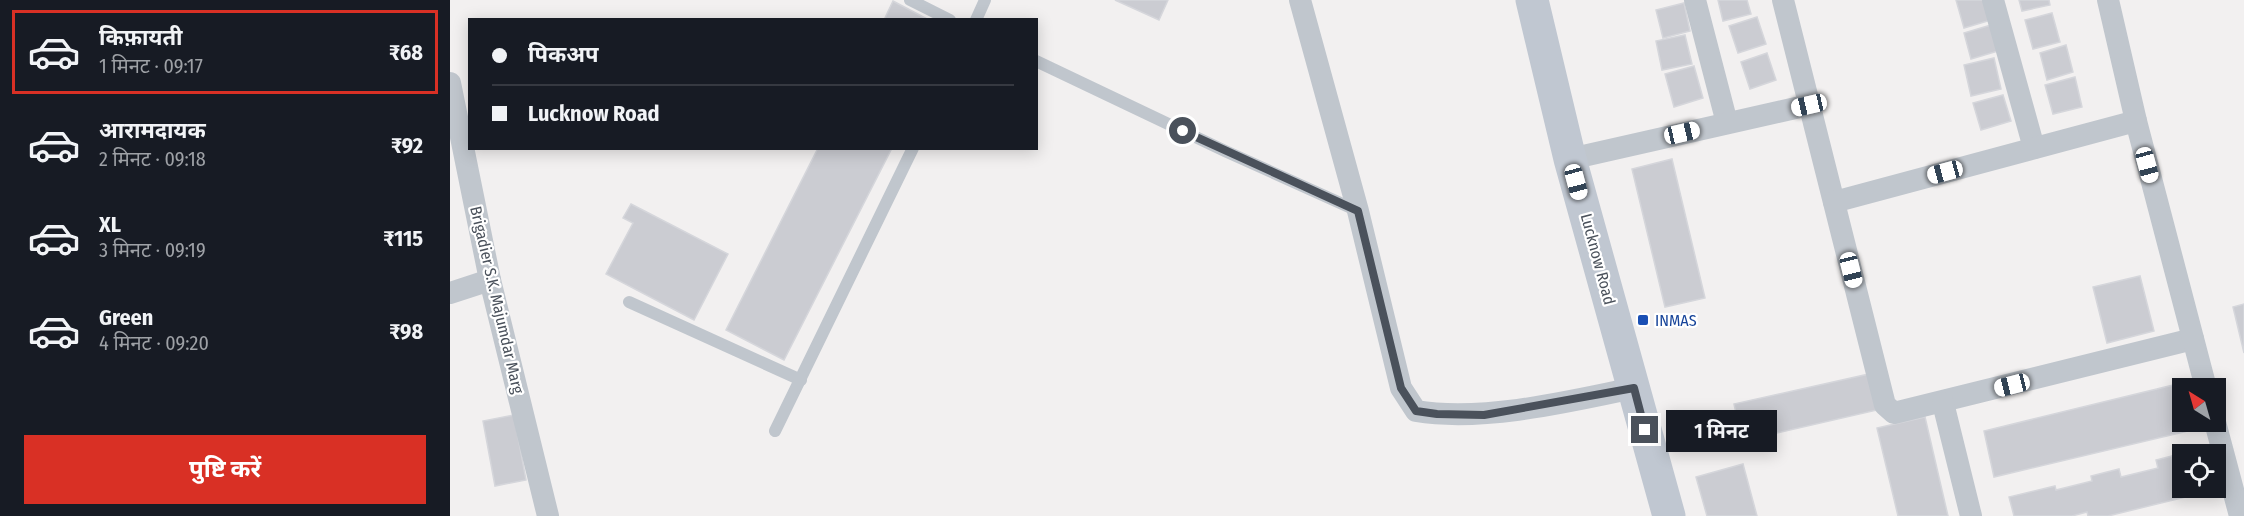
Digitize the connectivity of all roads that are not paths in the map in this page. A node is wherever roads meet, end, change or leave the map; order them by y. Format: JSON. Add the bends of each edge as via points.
{"nodes":[{"id":1,"x":910,"y":0,"type":"edge"},
{"id":2,"x":985,"y":0,"type":"edge"},
{"id":3,"x":1300,"y":0,"type":"edge"},
{"id":4,"x":1532,"y":0,"type":"edge"},
{"id":5,"x":1695,"y":0,"type":"edge"},
{"id":6,"x":1783,"y":0,"type":"edge"},
{"id":7,"x":1993,"y":0,"type":"edge"},
{"id":8,"x":2108,"y":0,"type":"edge"},
{"id":9,"x":946,"y":18,"type":"edge"},
{"id":10,"x":977,"y":18,"type":"edge"},
{"id":11,"x":1038,"y":62,"type":"edge"},
{"id":12,"x":450,"y":83,"type":"edge"},
{"id":13,"x":1809,"y":105,"type":"junction"},
{"id":14,"x":2136,"y":121,"type":"junction"},
{"id":15,"x":1727,"y":123,"type":"junction"},
{"id":16,"x":2034,"y":148,"type":"junction"},
{"id":17,"x":913,"y":150,"type":"edge"},
{"id":18,"x":1570,"y":159,"type":"junction"},
{"id":19,"x":1834,"y":202,"type":"junction"},
{"id":20,"x":1358,"y":211,"type":"junction"},
{"id":21,"x":490,"y":280,"type":"junction"},
{"id":22,"x":450,"y":293,"type":"edge"},
{"id":23,"x":629,"y":302,"type":"dead end"},
{"id":24,"x":2193,"y":339,"type":"junction"},
{"id":25,"x":2203,"y":378,"type":"edge"},
{"id":26,"x":801,"y":380,"type":"junction"},
{"id":27,"x":1634,"y":388,"type":"junction"},
{"id":28,"x":1943,"y":403,"type":"junction"},
{"id":29,"x":775,"y":431,"type":"dead end"},
{"id":30,"x":2218,"y":432,"type":"edge"},
{"id":31,"x":548,"y":516,"type":"edge"},
{"id":32,"x":1669,"y":516,"type":"edge"},
{"id":33,"x":1971,"y":516,"type":"edge"},
{"id":34,"x":2240,"y":516,"type":"edge"}],
"edges":[{"from":1,"to":9,"type":"lane"},
{"from":2,"to":10,"type":"lane"},
{"from":3,"to":20,"type":"street"},
{"from":4,"to":18,"type":"street","name":"Lucknow Road"},
{"from":5,"to":15,"type":"street"},
{"from":6,"to":13,"type":"street"},
{"from":7,"to":16,"type":"street"},
{"from":8,"to":14,"type":"street"},
{"from":11,"to":20,"type":"lane"},
{"from":12,"to":21,"type":"street","name":"Brigadier S.K. Majumdar Marg"},
{"from":13,"to":15,"type":"street"},
{"from":13,"to":19,"type":"street"},
{"from":14,"to":16,"type":"street"},
{"from":14,"to":24,"type":"street"},
{"from":15,"to":18,"type":"street"},
{"from":16,"to":19,"type":"street"},
{"from":17,"to":26,"type":"lane"},
{"from":18,"to":27,"type":"street","name":"Lucknow Road"},
{"from":19,"to":28,"type":"street","via":[[1885,405],[1894,414]]},
{"from":20,"to":27,"type":"street","via":[[1401,388],[1416,411],[1484,415]]},
{"from":21,"to":22,"type":"street"},
{"from":21,"to":31,"type":"street","name":"Brigadier S.K. Majumdar Marg"},
{"from":23,"to":26,"type":"lane"},
{"from":24,"to":25,"type":"street"},
{"from":24,"to":28,"type":"street"},
{"from":26,"to":29,"type":"lane"},
{"from":27,"to":32,"type":"street","name":"Lucknow Road"},
{"from":28,"to":33,"type":"street"},
{"from":30,"to":34,"type":"street"}]}
